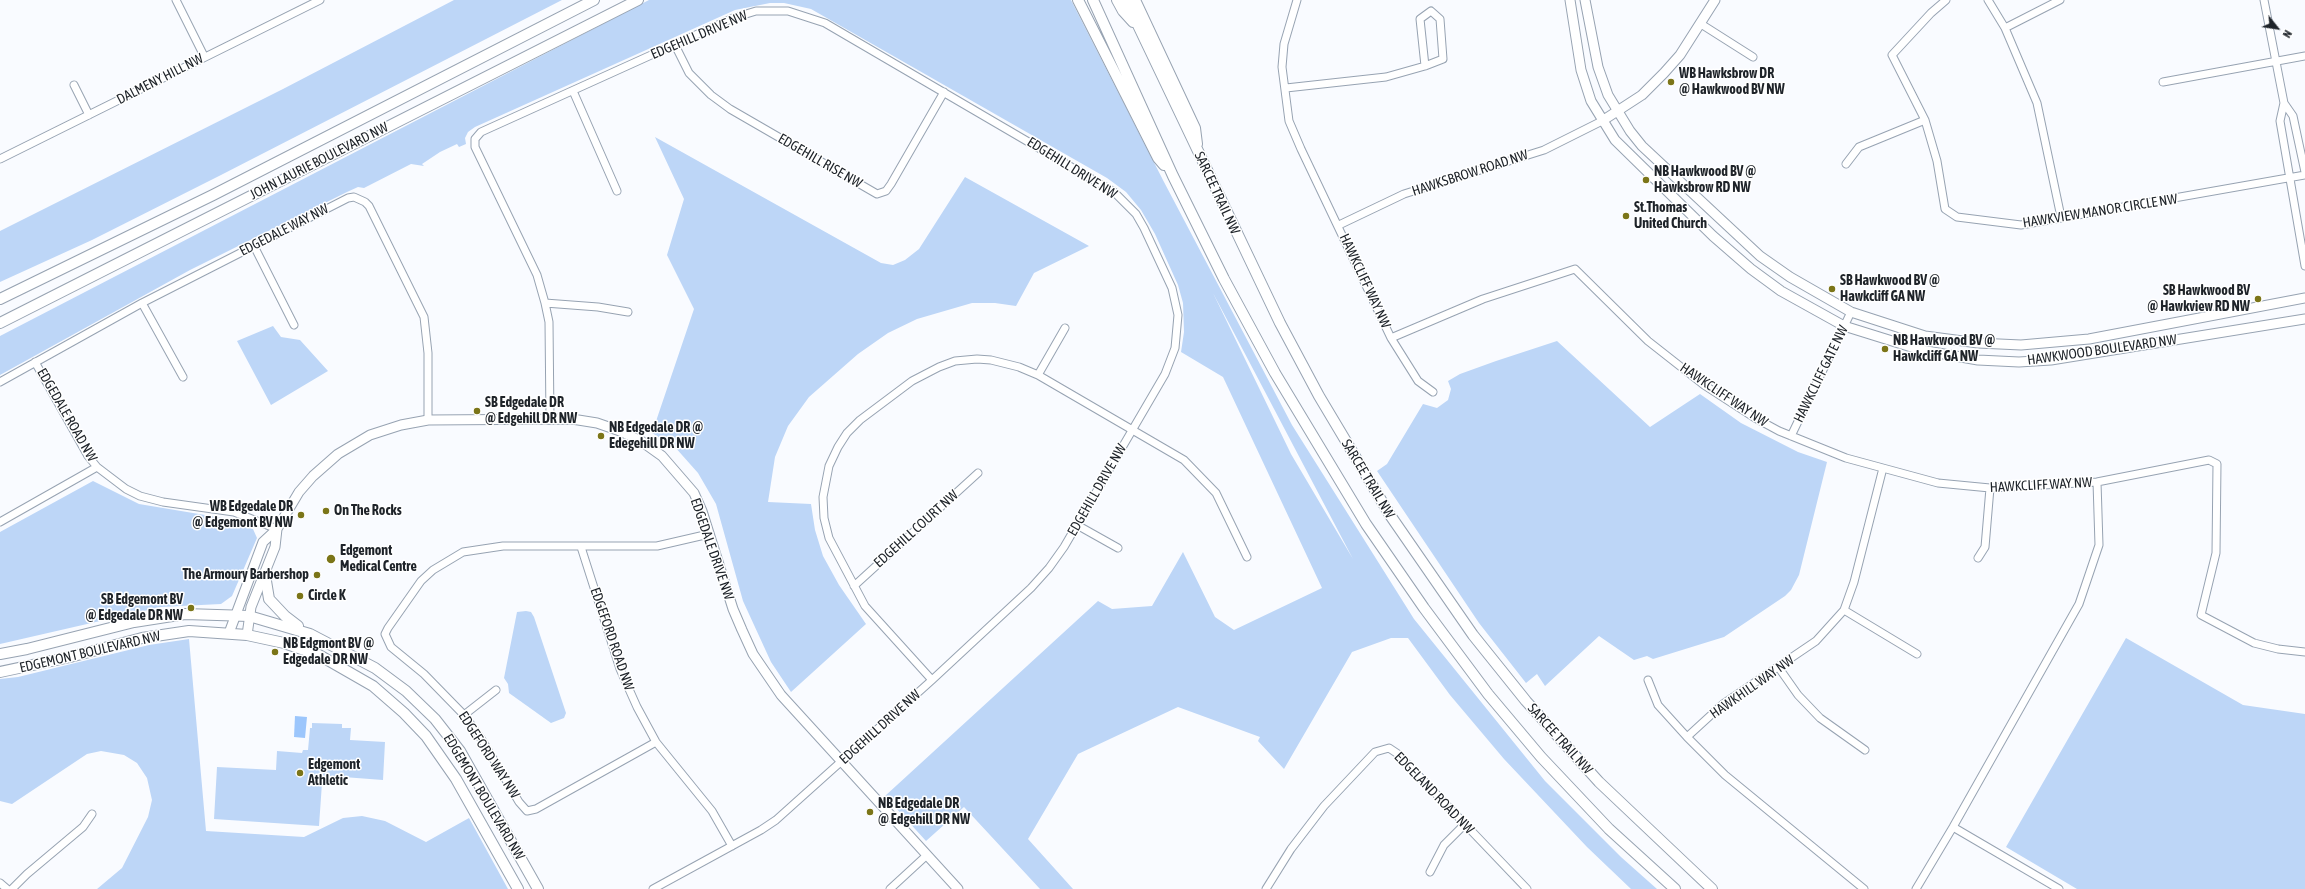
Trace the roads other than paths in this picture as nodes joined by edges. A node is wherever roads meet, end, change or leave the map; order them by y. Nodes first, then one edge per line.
1 (176, 0) edge
2 (320, 0) edge
3 (594, 0) edge
4 (638, 0) edge
5 (1078, 0) edge
6 (1093, 0) edge
7 (1117, 0) edge
8 (1126, 0) edge
9 (1135, 0) edge
10 (1297, 0) edge
11 (1570, 0) edge
12 (1585, 0) edge
13 (1715, 0) edge
14 (1946, 0) edge
15 (1988, 0) edge
16 (2060, 0) edge
17 (2264, 0) edge
18 (1701, 24) junction
19 (2005, 28) junction
20 (1140, 29) junction
21 (675, 45) junction
22 (204, 56) junction
23 (2305, 56) edge
24 (1753, 57) dead end
25 (2276, 61) junction
26 (1426, 66) junction
27 (2163, 82) dead end
28 (74, 85) dead end
29 (1286, 88) junction
30 (573, 91) junction
31 (944, 92) junction
32 (2284, 103) junction
33 (1618, 111) junction
34 (89, 115) junction
35 (1925, 120) junction
36 (1602, 121) junction
37 (1198, 152) junction
38 (0, 159) edge
39 (1846, 164) dead end
40 (2305, 172) edge
41 (2305, 175) edge
42 (1173, 176) junction
43 (2288, 178) junction
44 (617, 191) dead end
45 (2061, 217) junction
46 (1339, 225) junction
47 (254, 246) junction
48 (2305, 266) edge
49 (2305, 298) edge
50 (0, 299) edge
51 (142, 303) junction
52 (545, 303) junction
53 (628, 312) dead end
54 (1851, 312) junction
55 (2305, 319) edge
56 (0, 323) edge
57 (294, 325) dead end
58 (1844, 326) junction
59 (1065, 328) dead end
60 (1391, 338) junction
61 (2089, 339) junction
62 (2091, 353) junction
63 (35, 362) junction
64 (1038, 376) junction
65 (183, 377) dead end
66 (0, 382) edge
67 (1433, 392) dead end
68 (428, 420) junction
69 (550, 420) junction
70 (1131, 430) junction
71 (1791, 436) junction
72 (97, 467) junction
73 (1883, 468) junction
74 (978, 473) dead end
75 (2097, 482) junction
76 (1990, 488) junction
77 (0, 522) edge
78 (1077, 525) junction
79 (277, 529) junction
80 (709, 534) junction
81 (581, 546) junction
82 (1118, 548) dead end
83 (1247, 557) dead end
84 (1978, 558) dead end
85 (265, 575) junction
86 (854, 586) junction
87 (1844, 610) junction
88 (235, 614) junction
89 (249, 616) junction
90 (229, 633) junction
91 (310, 634) junction
92 (247, 635) junction
93 (2305, 652) edge
94 (0, 654) edge
95 (1917, 654) dead end
96 (1779, 668) junction
97 (0, 672) edge
98 (932, 680) junction
99 (1648, 680) dead end
100 (496, 690) dead end
101 (464, 715) junction
102 (1686, 737) junction
103 (656, 742) junction
104 (1865, 750) dead end
105 (841, 761) junction
106 (92, 814) dead end
107 (1465, 824) junction
108 (1954, 827) junction
109 (732, 846) junction
110 (927, 855) junction
111 (1430, 872) dead end
112 (0, 882) edge
113 (7, 889) edge
114 (12, 889) edge
115 (518, 889) edge
116 (538, 889) edge
117 (653, 889) edge
118 (890, 889) edge
119 (958, 889) edge
120 (1266, 889) edge
121 (1527, 889) edge
122 (1675, 889) edge
123 (1712, 889) edge
124 (1864, 889) edge
125 (1916, 889) edge
126 (2057, 889) edge

1 - 22 street
2 - 22 street, DALMENY HILL NW
3 - 50 main road, JOHN LAURIE BOULEVARD NW
4 - 56 main road, JOHN LAURIE BOULEVARD NW
5 - 42 main road
6 - 42 main road, SARCEE TRAIL NW
7 - 20 main road
8 - 20 main road, SARCEE TRAIL NW
9 - 37 main road
10 - 29 street, HAWKCLIFF WAY NW
11 - 36 street, HAWKWOOD BOULEVARD NW
12 - 33 street, HAWKWOOD BOULEVARD NW
13 - 18 street
14 - 35 street, HAWKVIEW MANOR CIRCLE NW
15 - 19 street
16 - 19 street
17 - 25 street
18 - 24 street
18 - 33 street
19 - 45 street
20 - 37 main road, SARCEE TRAIL NW
21 - 30 street, EDGEHILL DRIVE NW
21 - 31 street, EDGEHILL DRIVE NW
21 - 31 street, EDGEHILL RISE NW
22 - 34 street, DALMENY HILL NW
23 - 25 street
25 - 27 street
25 - 32 street
26 - 26 street
26 - 29 street
28 - 34 street
29 - 46 street, HAWKCLIFF WAY NW
30 - 44 street
30 - 52 street, EDGEHILL DRIVE NW
31 - 70 street, EDGEHILL DRIVE NW
32 - 40 street
32 - 43 street
33 - 36 street
33 - 54 street, HAWKWOOD BOULEVARD NW
34 - 38 street, DALMENY HILL NW
35 - 39 street
35 - 45 street, HAWKVIEW MANOR CIRCLE NW
36 - 46 street, HAWKSBROW ROAD NW
36 - 58 street, HAWKWOOD BOULEVARD NW
37 - 123 main road, SARCEE TRAIL NW
41 - 43 street, HAWKVIEW MANOR CIRCLE NW
42 - 122 main road, SARCEE TRAIL NW
43 - 45 street, HAWKVIEW MANOR CIRCLE NW
43 - 48 street
46 - 60 street, HAWKCLIFF WAY NW
47 - 51 street, EDGEDALE WAY NW
47 - 57 street
47 - 68 street, EDGEDALE WAY NW
49 - 61 street, HAWKWOOD BOULEVARD NW
51 - 63 street, EDGEDALE WAY NW
51 - 65 street
52 - 53 street
52 - 69 street, EDGEHILL DRIVE NW
54 - 58 street, HAWKCLIFF GATE NW
54 - 61 street, HAWKWOOD BOULEVARD NW
55 - 62 street, HAWKWOOD BOULEVARD NW
58 - 62 street, HAWKWOOD BOULEVARD NW
58 - 71 street, HAWKCLIFF GATE NW
59 - 64 street
60 - 67 street
60 - 71 street, HAWKCLIFF WAY NW
61 - 62 street
63 - 66 street, EDGEDALE WAY NW
63 - 72 street, EDGEDALE ROAD NW
64 - 70 street
64 - 86 street
68 - 69 street, EDGEDALE DRIVE NW
68 - 79 street, EDGEDALE DRIVE NW
69 - 80 street, EDGEDALE DRIVE NW
70 - 78 street, EDGEHILL DRIVE NW
70 - 83 street
71 - 73 street, HAWKCLIFF WAY NW
72 - 77 street
72 - 79 street, EDGEDALE ROAD NW
73 - 76 street, HAWKCLIFF WAY NW
73 - 87 street, HAWKHILL WAY NW
74 - 86 street, EDGEHILL COURT NW
75 - 76 street, HAWKCLIFF WAY NW
75 - 93 street, HAWKCLIFF WAY NW
75 - 108 street
76 - 84 street
78 - 82 street
78 - 98 street, EDGEHILL DRIVE NW
79 - 85 street, EDGEDALE DRIVE NW
79 - 88 street, EDGEDALE DRIVE NW
80 - 81 street, EDGEFORD WAY NW
80 - 105 street, EDGEDALE DRIVE NW
81 - 101 street, EDGEFORD WAY NW
81 - 103 street, EDGEFORD ROAD NW
85 - 89 street, EDGEDALE DRIVE NW
85 - 91 main road
86 - 98 street
87 - 95 street
87 - 96 street, HAWKHILL WAY NW
88 - 89 main road, EDGEMONT BOULEVARD NW
88 - 90 street, EDGEDALE DRIVE NW
88 - 94 main road, EDGEMONT BOULEVARD NW
89 - 91 main road, EDGEMONT BOULEVARD NW
89 - 92 street, EDGEDALE DRIVE NW
90 - 92 main road, EDGEMONT BOULEVARD NW
90 - 97 main road, EDGEMONT BOULEVARD NW
91 - 116 main road, EDGEMONT BOULEVARD NW
92 - 115 main road, EDGEMONT BOULEVARD NW
96 - 102 street, HAWKHILL WAY NW
96 - 104 street
98 - 105 street, EDGEHILL DRIVE NW
99 - 102 street
100 - 101 street
101 - 103 street, EDGEFORD WAY NW
102 - 124 street
103 - 109 street, EDGEFORD ROAD NW
105 - 109 street, EDGEHILL DRIVE NW
105 - 110 street, EDGEDALE DRIVE NW
106 - 114 street
107 - 111 street
107 - 120 street, EDGELAND ROAD NW
107 - 121 street, EDGELAND ROAD NW
108 - 125 street
108 - 126 street
109 - 117 street, EDGEHILL DRIVE NW
110 - 118 street
110 - 119 street, EDGEDALE DRIVE NW
112 - 113 street

